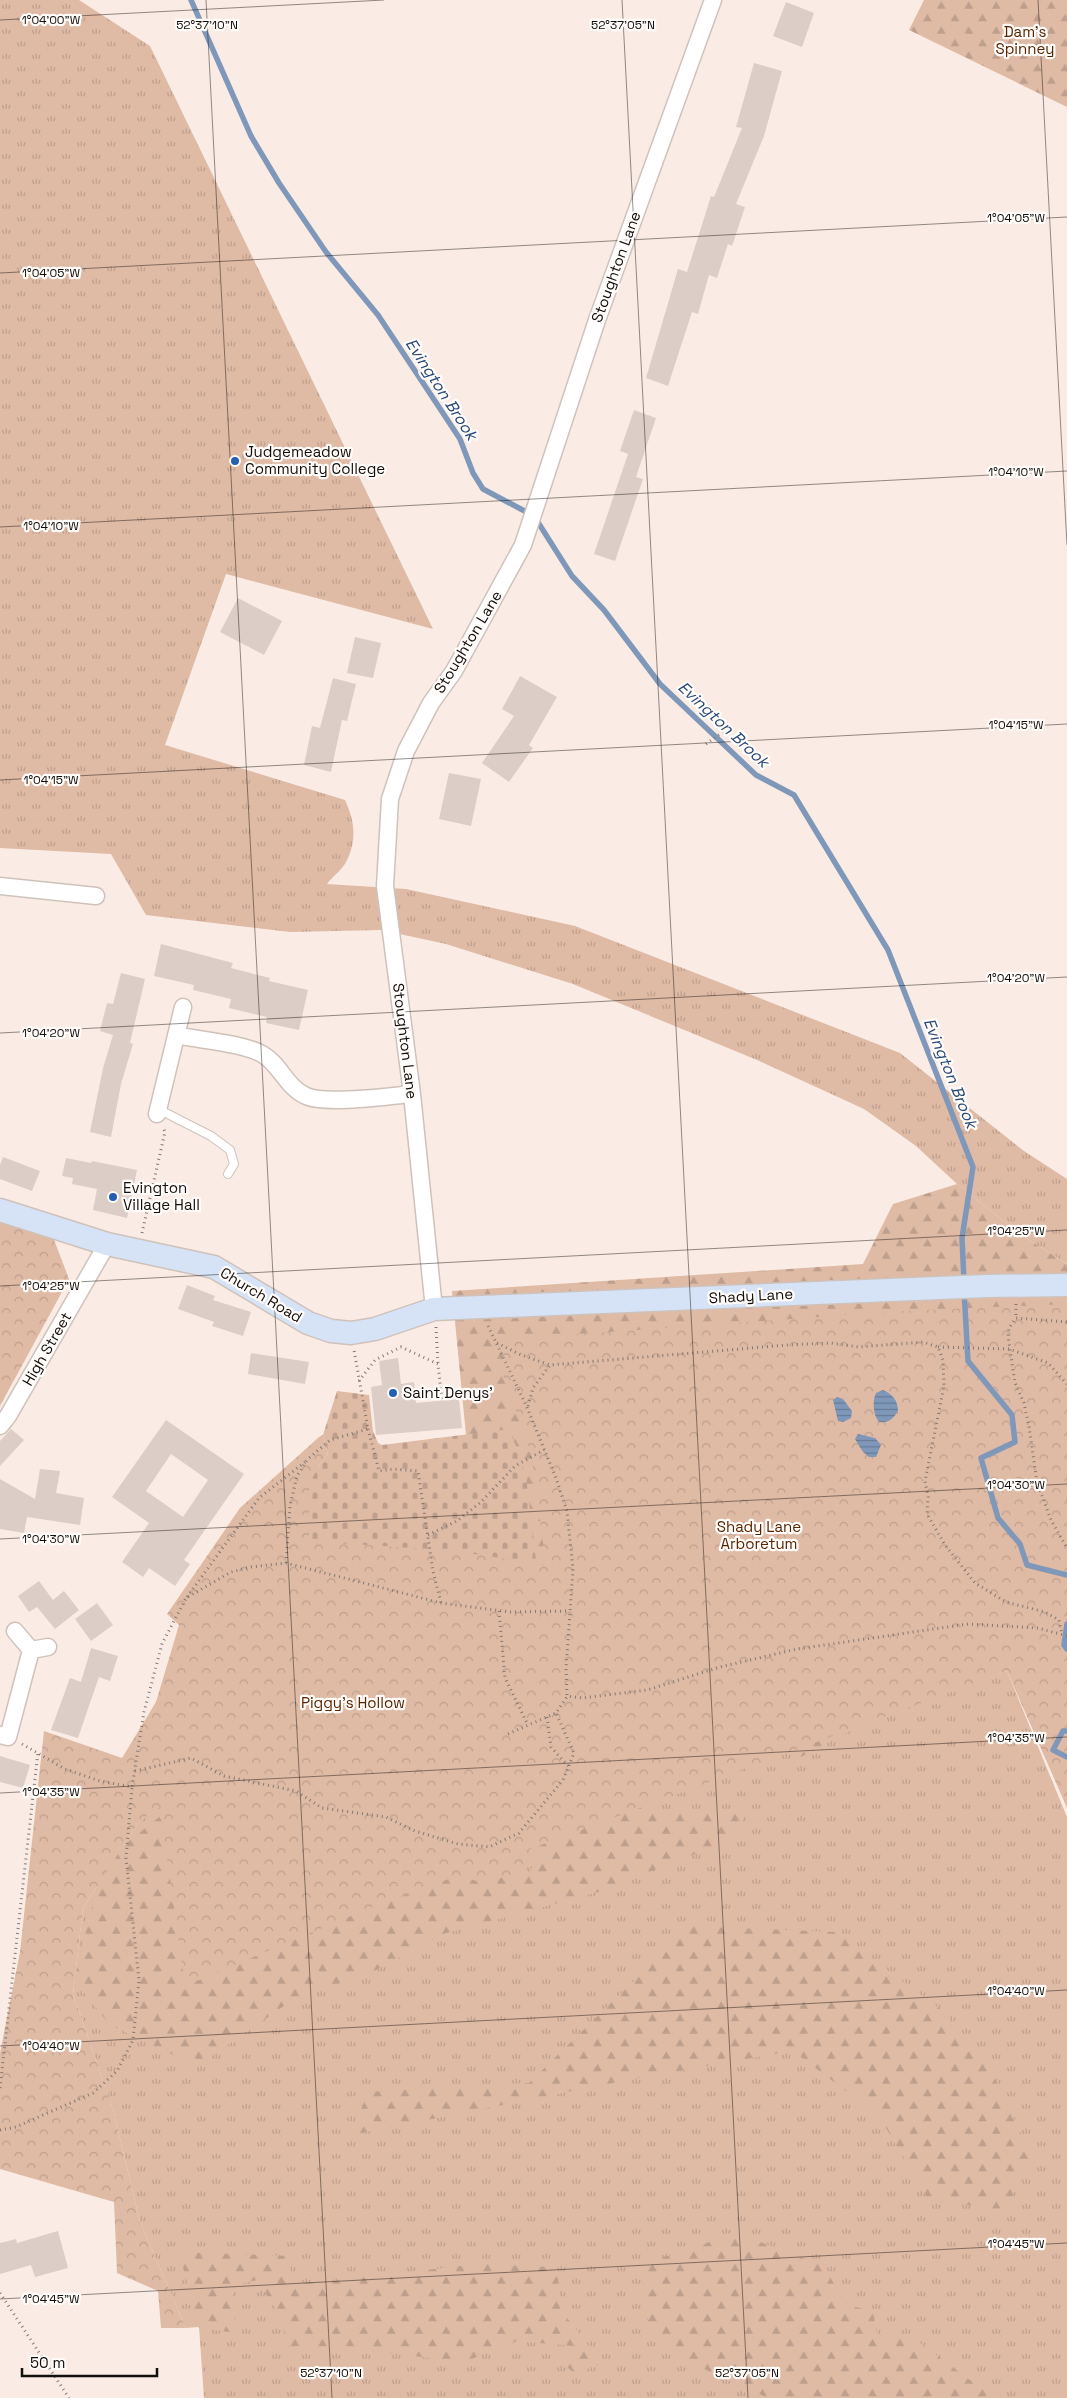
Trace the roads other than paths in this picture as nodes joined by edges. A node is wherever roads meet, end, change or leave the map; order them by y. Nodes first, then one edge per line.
1 (713, 0) edge
2 (0, 886) edge
3 (96, 896) dead end
4 (183, 1007) dead end
5 (176, 1035) junction
6 (412, 1094) junction
7 (157, 1111) joint
8 (228, 1174) dead end
9 (0, 1210) edge
10 (107, 1244) junction
11 (1067, 1285) edge
12 (434, 1309) junction
13 (0, 1426) edge
14 (14, 1631) dead end
15 (48, 1646) dead end
16 (31, 1650) junction
17 (4, 1736) edge

1 - 6 street, Stoughton Lane
2 - 3 street
4 - 5 street
5 - 6 street
5 - 7 street
6 - 12 street, Stoughton Lane
7 - 8 lane
9 - 10 street, Church Road
10 - 12 street, Church Road
10 - 13 street, High Street
11 - 12 street, Shady Lane
14 - 16 street
15 - 16 street
16 - 17 street

